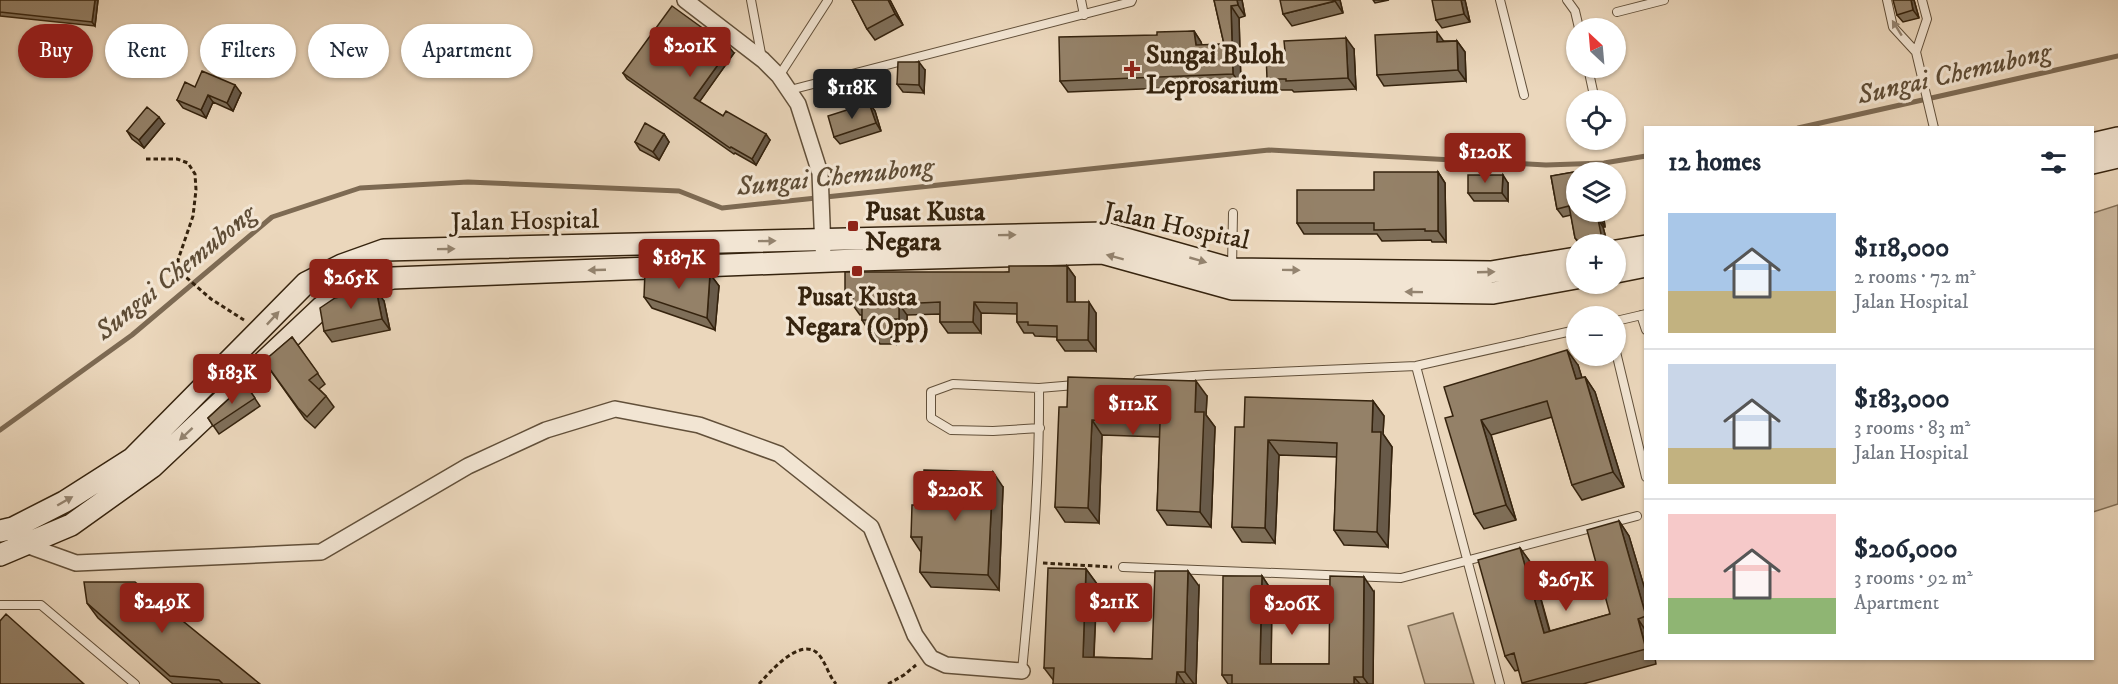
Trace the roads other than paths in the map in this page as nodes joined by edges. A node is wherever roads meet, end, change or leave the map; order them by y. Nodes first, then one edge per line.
1 (685, 0) edge
2 (751, 0) edge
3 (828, 0) edge
4 (1081, 0) edge
5 (1132, 0) edge
6 (1500, 0) edge
7 (1505, 0) edge
8 (1567, 0) edge
9 (1661, 0) edge
10 (1887, 0) edge
11 (1922, 0) edge
12 (1617, 12) dead end
13 (1084, 15) junction
14 (1577, 18) edge
15 (1916, 52) junction
16 (763, 60) junction
17 (779, 76) junction
18 (790, 90) junction
19 (1524, 95) dead end
20 (1934, 126) edge
21 (2118, 138) edge
22 (2094, 144) edge
23 (2118, 157) edge
24 (2094, 163) edge
25 (1233, 213) dead end
26 (822, 231) junction
27 (1644, 246) edge
28 (1626, 249) edge
29 (1566, 260) edge
30 (823, 261) junction
31 (1644, 266) edge
32 (1626, 270) edge
33 (1232, 279) junction
34 (1566, 280) edge
35 (1643, 314) edge
36 (1626, 318) edge
37 (1566, 332) edge
38 (1416, 366) junction
39 (1619, 366) edge
40 (1129, 381) edge
41 (1084, 384) edge
42 (1039, 388) junction
43 (1040, 428) junction
44 (1644, 469) edge
45 (1637, 516) dead end
46 (6, 529) edge
47 (26, 545) junction
48 (0, 555) edge
49 (1467, 561) junction
50 (1123, 567) road end
51 (0, 605) edge
52 (1022, 671) joint
53 (135, 684) edge
54 (1500, 684) edge

1 - 16 street
2 - 16 lane
3 - 17 lane
4 - 13 lane
5 - 13 lane
6 - 7 lane
6 - 19 lane
8 - 14 lane
9 - 12 lane
15 -> 10 lane
11 - 15 lane
13 - 18 lane
15 - 20 lane
16 - 17 street
17 - 18 street
18 - 26 street
21 - 22 main road
23 - 24 main road
25 - 33 lane
26 - 30 street
26 -> 33 main road, Jalan Hospital
46 -> 26 main road, Jalan Hospital
27 - 28 main road
33 -> 29 main road, Jalan Hospital
33 -> 30 main road, Jalan Hospital
30 -> 47 main road, Jalan Hospital
31 - 32 main road
34 -> 33 main road, Jalan Hospital
35 - 36 lane
37 - 38 lane
38 - 40 lane
38 - 49 lane
39 - 44 lane
41 - 42 lane
42 - 43 lane
42 - 43 lane
43 - 52 lane
45 - 49 lane
46 - 47 street
47 - 48 main road, Jalan Hospital
47 - 52 street
49 - 50 lane
49 - 54 lane
51 - 53 lane

